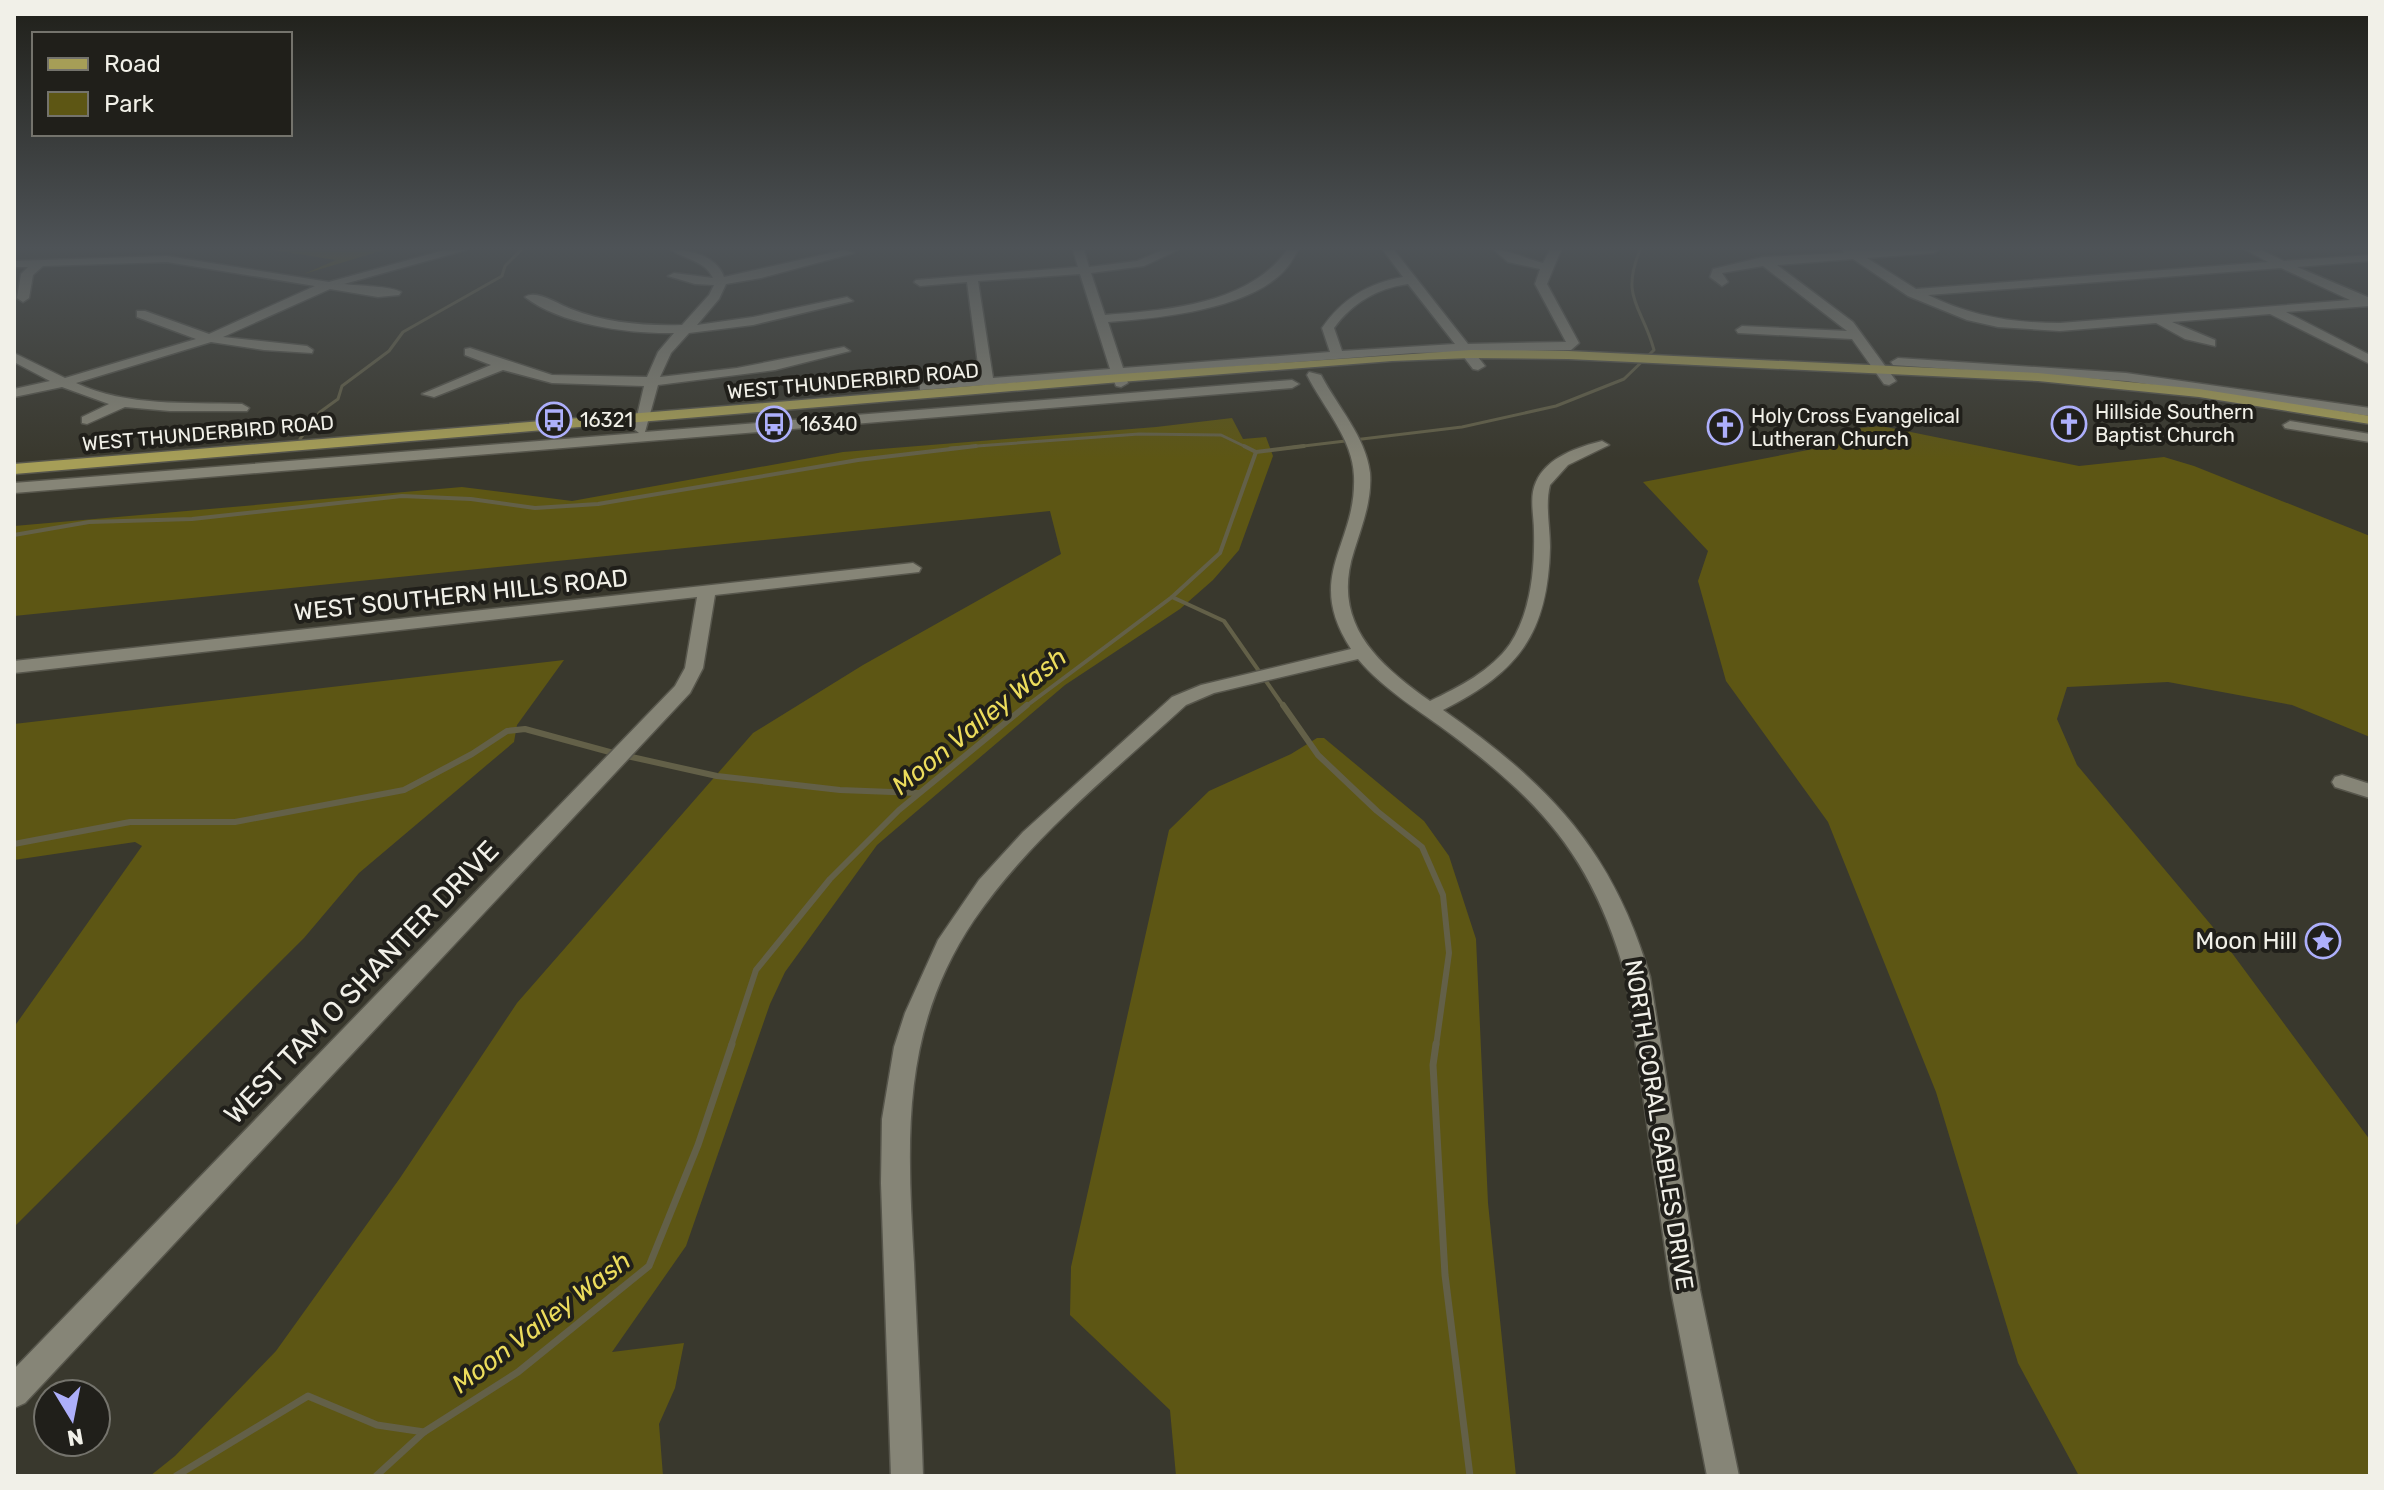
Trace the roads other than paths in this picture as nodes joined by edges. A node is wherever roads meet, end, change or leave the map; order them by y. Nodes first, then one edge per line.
1 (1100, 319) edge
2 (157, 320) edge
3 (251, 320) edge
4 (591, 320) edge
5 (696, 320) edge
6 (768, 320) edge
7 (978, 320) edge
8 (1333, 320) edge
9 (1443, 320) edge
10 (1560, 320) edge
11 (1843, 320) edge
12 (1981, 320) edge
13 (2152, 320) edge
14 (2160, 320) edge
15 (2291, 320) edge
16 (688, 328) junction
17 (1742, 330) dead end
18 (1858, 335) junction
19 (209, 338) junction
20 (2210, 343) dead end
21 (307, 350) dead end
22 (844, 351) dead end
23 (470, 352) dead end
24 (1337, 354) junction
25 (1426, 356) junction
26 (1471, 356) junction
27 (14, 357) edge
28 (2370, 360) edge
29 (1898, 362) dead end
30 (503, 365) junction
31 (1702, 367) junction
32 (1934, 368) junction
33 (1314, 375) junction
34 (1885, 375) junction
35 (654, 379) junction
36 (1120, 380) junction
37 (64, 383) junction
38 (987, 383) junction
39 (1292, 384) dead end
40 (1235, 385) junction
41 (925, 387) dead end
42 (14, 393) edge
43 (429, 394) dead end
44 (123, 402) junction
45 (2260, 403) junction
46 (242, 408) dead end
47 (87, 420) dead end
48 (642, 424) junction
49 (701, 424) junction
50 (2290, 425) dead end
51 (2369, 427) edge
52 (1602, 445) dead end
53 (313, 451) junction
54 (14, 469) edge
55 (14, 481) edge
56 (14, 488) edge
57 (913, 568) dead end
58 (707, 592) junction
59 (1362, 652) junction
60 (14, 667) edge
61 (1429, 709) junction
62 (2342, 782) dead end
63 (2370, 791) edge
64 (14, 1392) edge
65 (907, 1476) edge
66 (1723, 1476) edge

1 - 36 street
2 - 19 street
3 - 19 street
4 - 16 street
5 - 16 street
6 - 16 street
7 - 38 street
8 - 24 street
9 - 26 street
10 - 26 street, WEST THUNDERBIRD ROAD
11 - 18 street
12 - 13 street
14 - 20 street
15 - 28 street
16 - 35 street
17 - 18 street
18 - 34 street
19 - 21 street
19 - 37 street
22 - 35 street
23 - 30 street
24 - 26 street, WEST THUNDERBIRD ROAD
24 - 36 street, WEST THUNDERBIRD ROAD
25 - 26 main road, WEST THUNDERBIRD ROAD
25 - 33 main road
25 - 36 main road, WEST THUNDERBIRD ROAD
26 - 31 main road, WEST THUNDERBIRD ROAD
26 - 31 main road, WEST THUNDERBIRD ROAD
26 - 33 main road, WEST THUNDERBIRD ROAD
27 - 37 street
29 - 32 street, WEST THUNDERBIRD ROAD
30 - 35 street
30 - 43 street
31 - 34 main road, WEST THUNDERBIRD ROAD
32 - 34 main road, WEST THUNDERBIRD ROAD
32 - 45 main road, WEST THUNDERBIRD ROAD
33 - 36 main road
33 - 40 main road, WEST THUNDERBIRD ROAD
33 - 59 street, NORTH CORAL GABLES DRIVE
34 - 45 main road, WEST THUNDERBIRD ROAD
35 - 48 street
36 - 38 street, WEST THUNDERBIRD ROAD
36 - 40 main road, WEST THUNDERBIRD ROAD
36 - 49 main road, WEST THUNDERBIRD ROAD
37 - 42 street
37 - 44 street
38 - 41 street, WEST THUNDERBIRD ROAD
39 - 40 street, WEST THUNDERBIRD ROAD
40 - 49 street, WEST THUNDERBIRD ROAD
44 - 46 street
44 - 47 street
45 - 51 main road, WEST THUNDERBIRD ROAD
45 - 51 street, WEST THUNDERBIRD ROAD
48 - 49 main road, WEST THUNDERBIRD ROAD
48 - 53 main road, WEST THUNDERBIRD ROAD
49 - 56 street, WEST THUNDERBIRD ROAD
50 - 51 street
52 - 61 street
53 - 54 main road, WEST THUNDERBIRD ROAD
53 - 55 main road, WEST THUNDERBIRD ROAD
57 - 58 street, WEST SOUTHERN HILLS ROAD
58 - 60 street, WEST SOUTHERN HILLS ROAD
58 - 64 street, WEST TAM O SHANTER DRIVE
59 - 61 street, NORTH CORAL GABLES DRIVE
59 - 65 street
61 - 66 street, NORTH CORAL GABLES DRIVE
62 - 63 street

